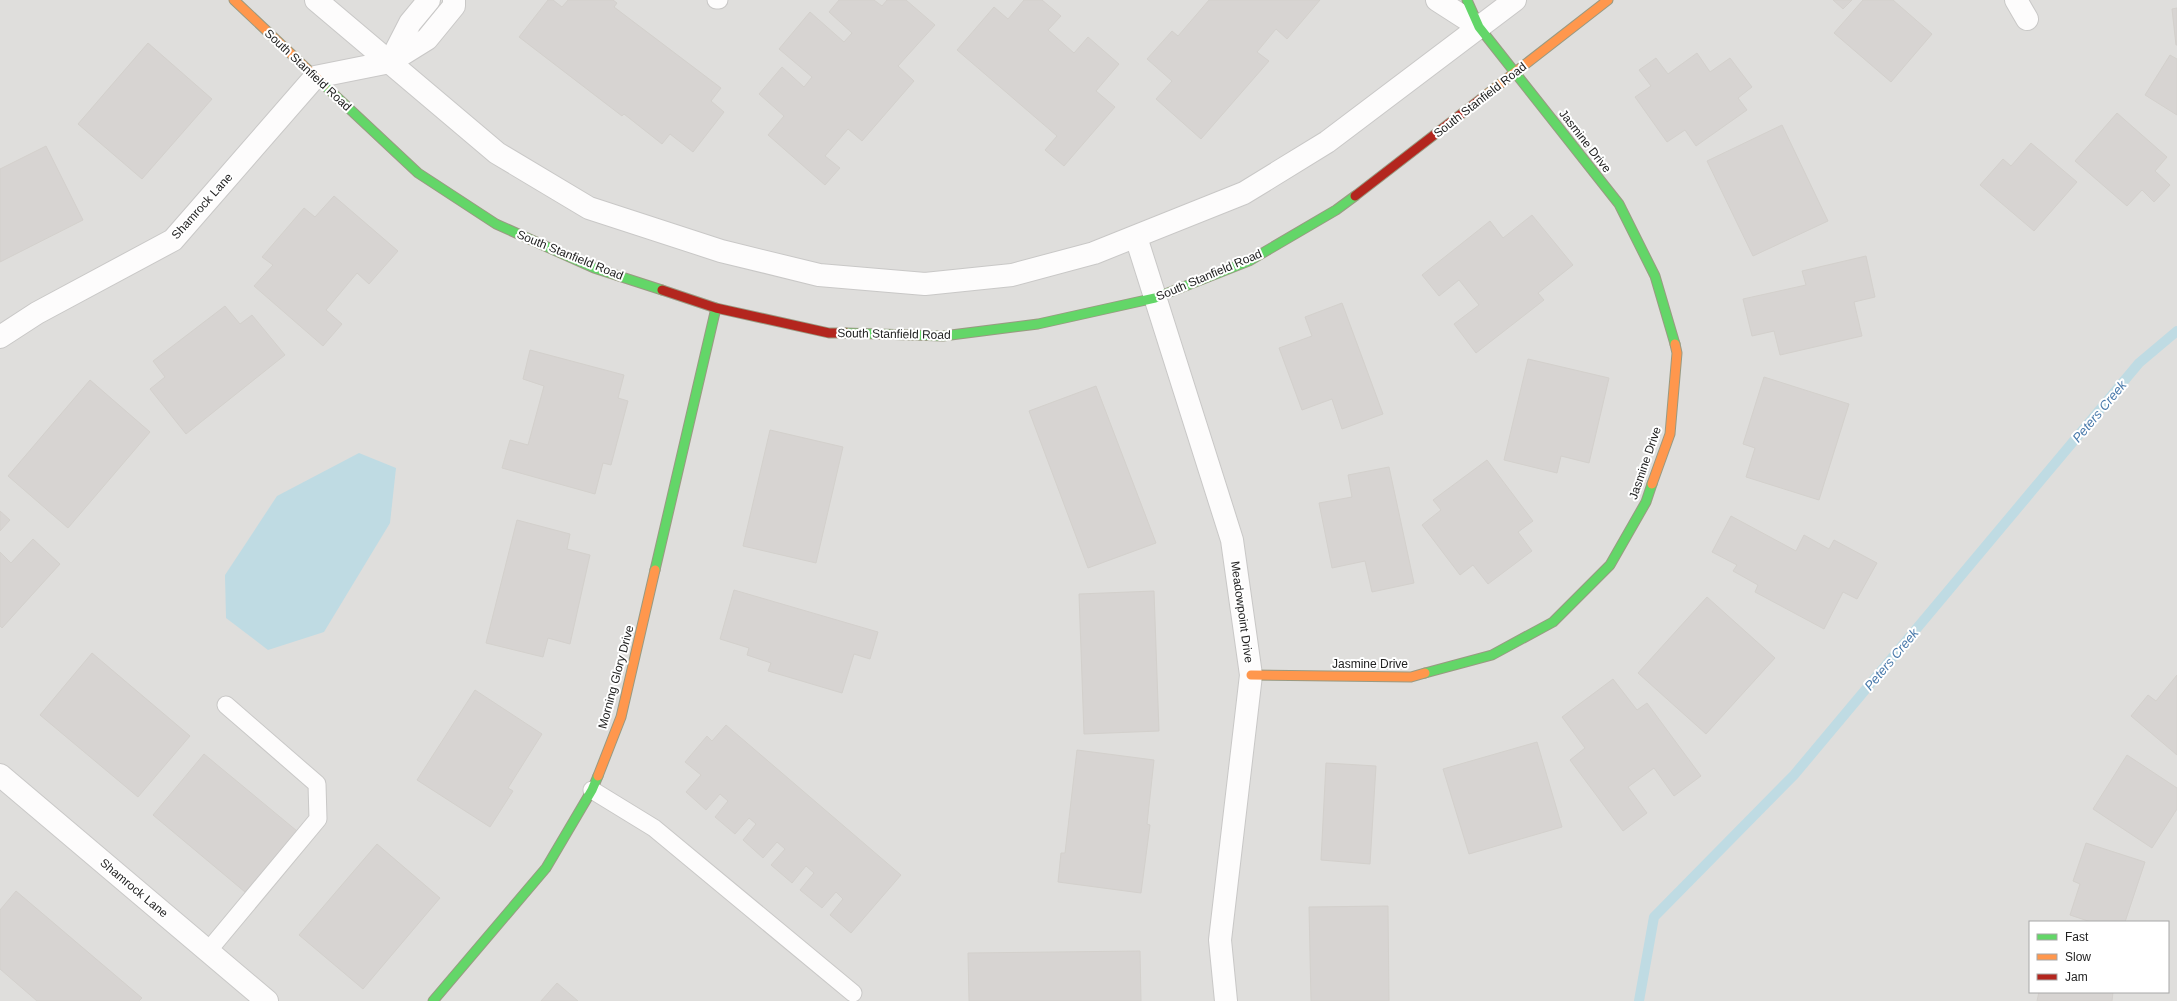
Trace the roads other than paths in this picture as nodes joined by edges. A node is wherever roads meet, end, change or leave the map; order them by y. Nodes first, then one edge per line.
1 (234, 0) edge
2 (316, 0) edge
3 (429, 0) edge
4 (454, 0) edge
5 (1437, 0) edge
6 (1467, 0) edge
7 (1515, 0) edge
8 (1608, 0) edge
9 (2016, 0) edge
10 (2027, 19) dead end
11 (1479, 27) junction
12 (390, 62) junction
13 (1515, 73) junction
14 (315, 77) junction
15 (1136, 237) junction
16 (1156, 298) junction
17 (716, 308) junction
18 (0, 337) edge
19 (1251, 675) junction
20 (226, 705) dead end
21 (0, 775) edge
22 (592, 790) junction
23 (208, 951) junction
24 (853, 993) dead end
25 (267, 1001) edge
26 (433, 1001) edge
27 (1226, 1001) edge

1 - 14 street, South Stanfield Road
2 - 12 street
3 - 12 street
4 - 12 street
5 - 11 street
6 - 11 street, Jasmine Drive
7 - 11 street
8 - 13 street, South Stanfield Road
9 - 10 street
11 - 13 street, Jasmine Drive
11 - 15 street
12 - 14 street
12 - 15 street
13 - 16 street, South Stanfield Road
13 - 19 street, Jasmine Drive
14 - 17 street, South Stanfield Road
14 - 18 street, Shamrock Lane
15 - 16 street, Meadowpoint Drive
16 - 17 street, South Stanfield Road
16 - 19 street, Meadowpoint Drive
17 - 22 street, Morning Glory Drive
19 - 27 street, Meadowpoint Drive
20 - 23 lane
21 - 23 street, Shamrock Lane
22 - 24 lane
22 - 26 street, Morning Glory Drive
23 - 25 street, Shamrock Lane

